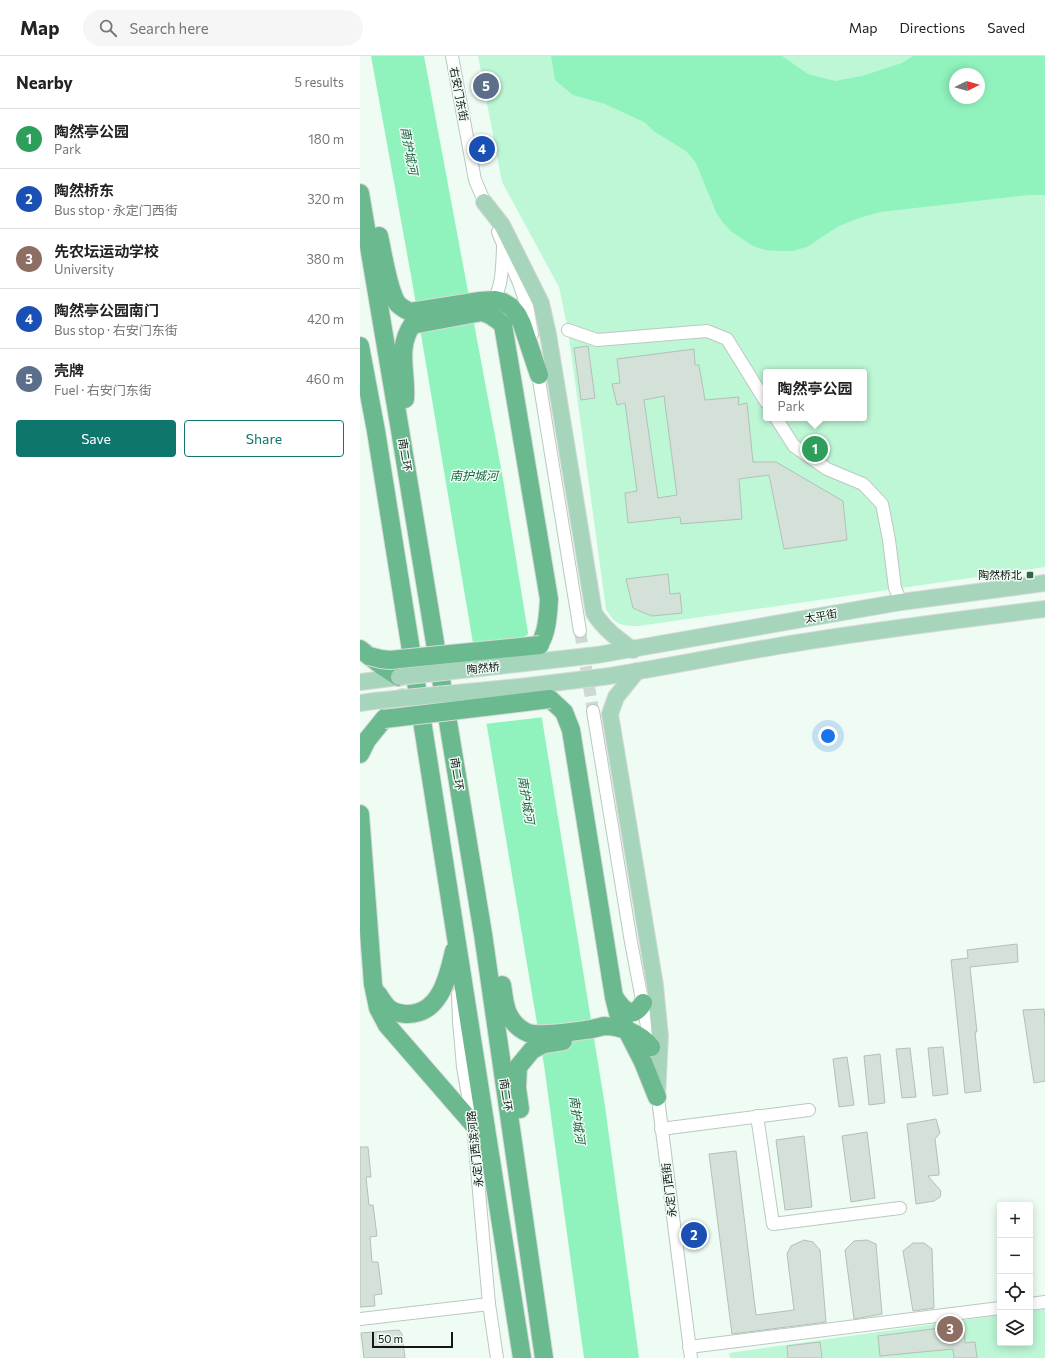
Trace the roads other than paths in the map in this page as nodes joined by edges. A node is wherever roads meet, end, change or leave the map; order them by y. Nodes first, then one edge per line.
1 (452, 56) edge
2 (361, 199) edge
3 (484, 202) junction
4 (503, 245) junction
5 (485, 304) junction
6 (411, 318) junction
7 (568, 330) dead end
8 (360, 346) edge
9 (538, 376) junction
10 (763, 397) edge
11 (360, 405) edge
12 (778, 421) edge
13 (399, 424) junction
14 (376, 431) junction
15 (1045, 583) edge
16 (901, 602) junction
17 (1045, 609) edge
18 (580, 631) tunnel mouth
19 (540, 645) junction
20 (633, 650) junction
21 (364, 652) edge
22 (597, 656) joint
23 (510, 665) junction
24 (637, 672) junction
25 (400, 677) junction
26 (602, 677) joint
27 (364, 681) edge
28 (528, 686) junction
29 (403, 698) junction
30 (550, 699) junction
31 (367, 702) edge
32 (593, 711) tunnel mouth
33 (384, 719) junction
34 (360, 754) edge
35 (360, 814) edge
36 (483, 934) junction
37 (456, 940) junction
38 (373, 984) junction
39 (614, 997) junction
40 (643, 1003) junction
41 (603, 1030) junction
42 (628, 1031) junction
43 (644, 1049) junction
44 (657, 1097) junction
45 (809, 1110) dead end
46 (757, 1116) junction
47 (473, 1124) junction
48 (661, 1129) junction
49 (517, 1172) junction
50 (900, 1208) dead end
51 (1045, 1302) edge
52 (489, 1304) junction
53 (1033, 1304) edge
54 (997, 1308) edge
55 (360, 1319) edge
56 (690, 1352) edge
57 (497, 1358) edge
58 (522, 1358) edge
59 (544, 1358) edge

1 - 3 street, 右安门东街
2 - 6 highway
2 - 13 highway, 南二环
3 - 4 street, 右安门东街
3 - 20 main road
4 - 5 street
4 - 9 street, 右安门东街
5 - 6 highway
5 - 9 highway
5 - 19 highway
6 - 13 highway
7 - 10 street
8 - 14 highway
9 - 18 street, 右安门东街
11 - 14 highway
12 - 16 street
13 - 36 highway, 南二环
14 - 37 highway
15 - 16 main road, 太平街
16 - 20 main road, 太平街
17 - 24 main road, 太平街
19 - 21 highway, bridge
19 - 23 highway, bridge
20 - 22 main road, 太平街
21 - 25 highway, bridge
22 - 23 main road, 陶然桥, bridge
23 - 25 main road, 陶然桥, bridge
24 - 26 main road, 太平街
24 - 44 main road
25 - 27 main road, 陶然桥
26 - 28 main road, 陶然桥, bridge
28 - 29 main road, 陶然桥, bridge
28 - 30 highway
29 - 31 main road, 陶然桥, bridge
29 - 33 highway
30 - 33 highway, bridge
30 - 39 highway
32 - 40 street
33 - 34 highway
35 - 38 highway
36 - 41 highway
36 - 49 highway, 南二环
37 - 38 highway
37 - 47 street, 永定门西滨河路
37 - 58 highway
38 - 47 highway
39 - 40 highway
39 - 41 highway
39 - 42 highway
40 - 43 street
41 - 42 highway
41 - 43 highway
41 - 49 highway
42 - 43 highway
43 - 44 highway
44 - 48 street, 永定门西街
45 - 46 street
46 - 48 street
46 - 50 street
47 - 52 street, 永定门西滨河路
48 - 56 street, 永定门西街
49 - 59 highway, 南二环
51 - 53 street
52 - 55 street
52 - 57 street, 永定门西滨河路
54 - 56 street

